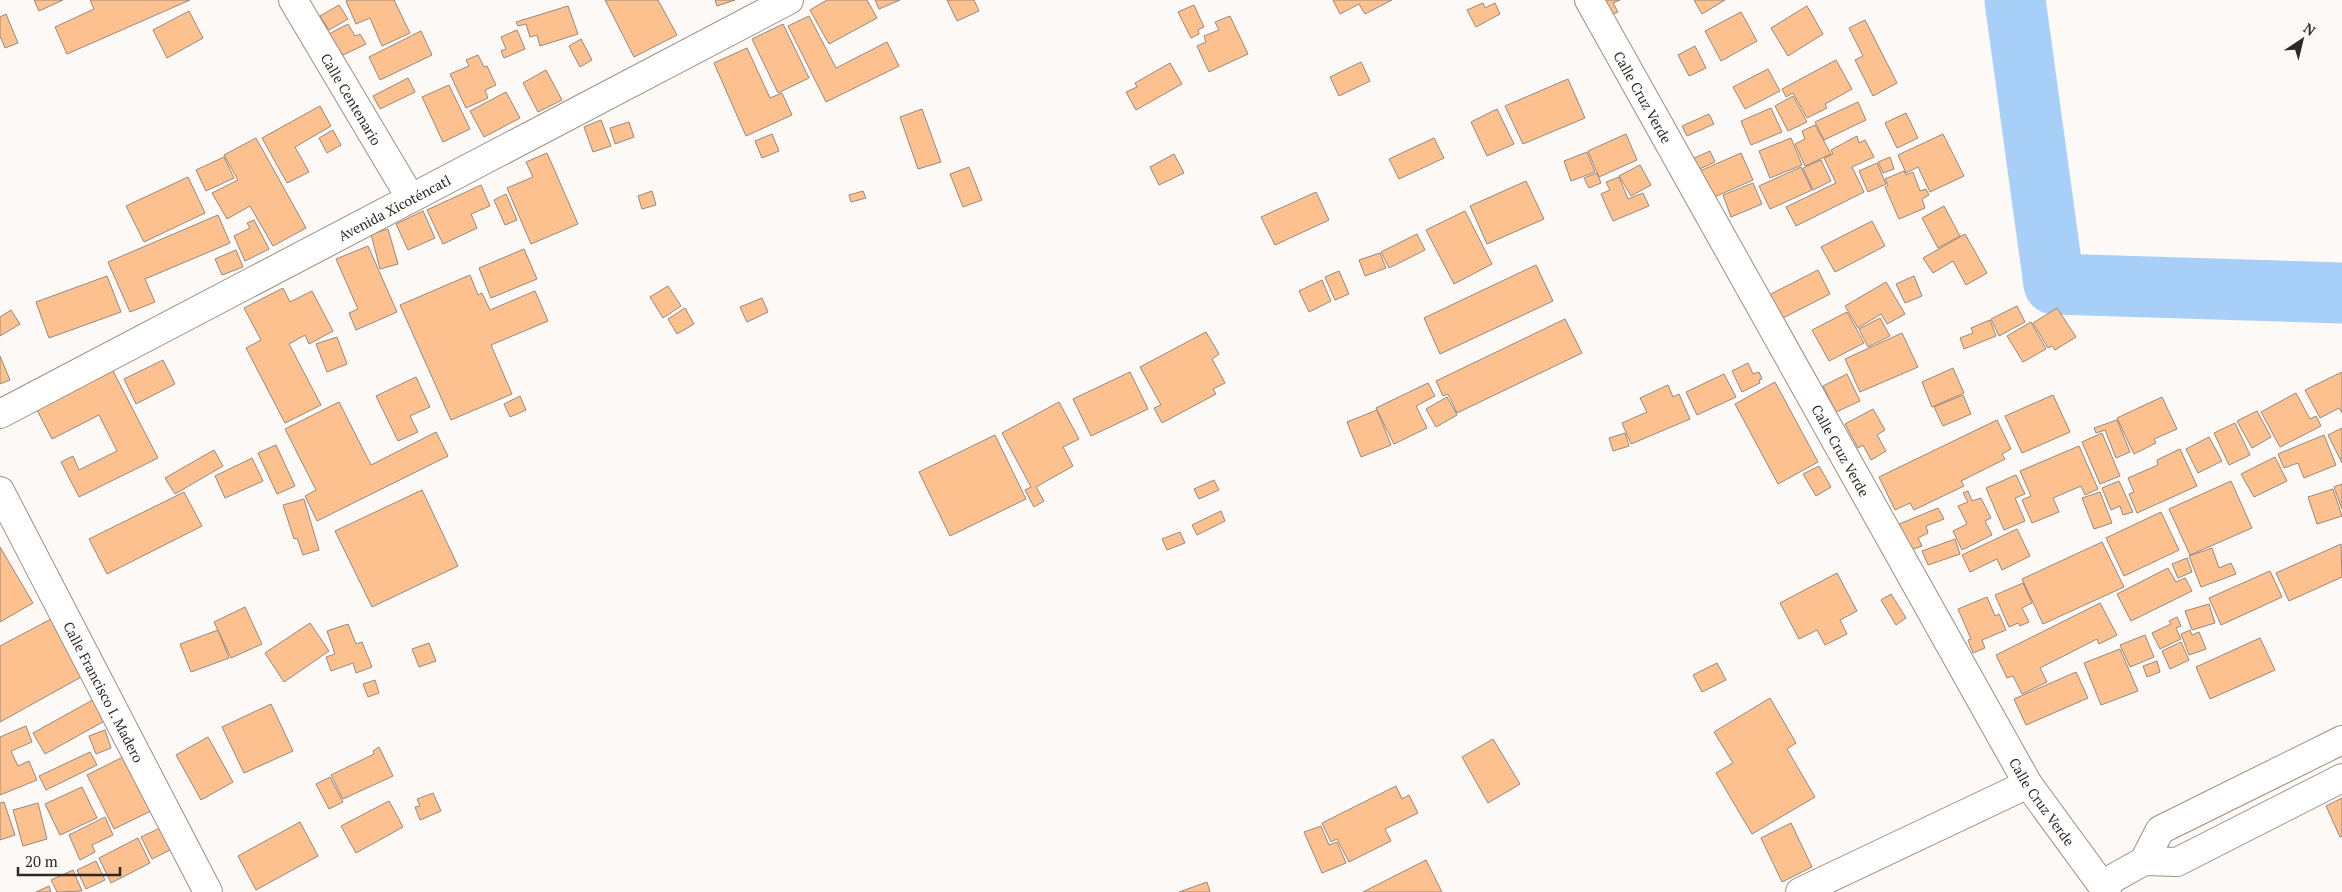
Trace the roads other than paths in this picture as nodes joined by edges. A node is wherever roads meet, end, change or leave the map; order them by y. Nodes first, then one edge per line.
1 (294, 0) edge
2 (789, 0) edge
3 (1589, 0) edge
4 (410, 197) junction
5 (0, 414) edge
6 (0, 491) edge
7 (2342, 740) edge
8 (2342, 778) edge
9 (2028, 784) junction
10 (2144, 861) junction
11 (2105, 888) edge
12 (208, 892) edge
13 (1800, 892) edge

1 - 4 street, Calle Centenario
2 - 4 street, Avenida Xicoténcatl
3 - 9 street, Calle Cruz Verde
4 - 5 street, Avenida Xicoténcatl
6 - 12 street, Calle Francisco I. Madero
7 - 10 street
8 - 10 street
9 - 11 street, Calle Cruz Verde
9 - 13 street
10 - 11 street

